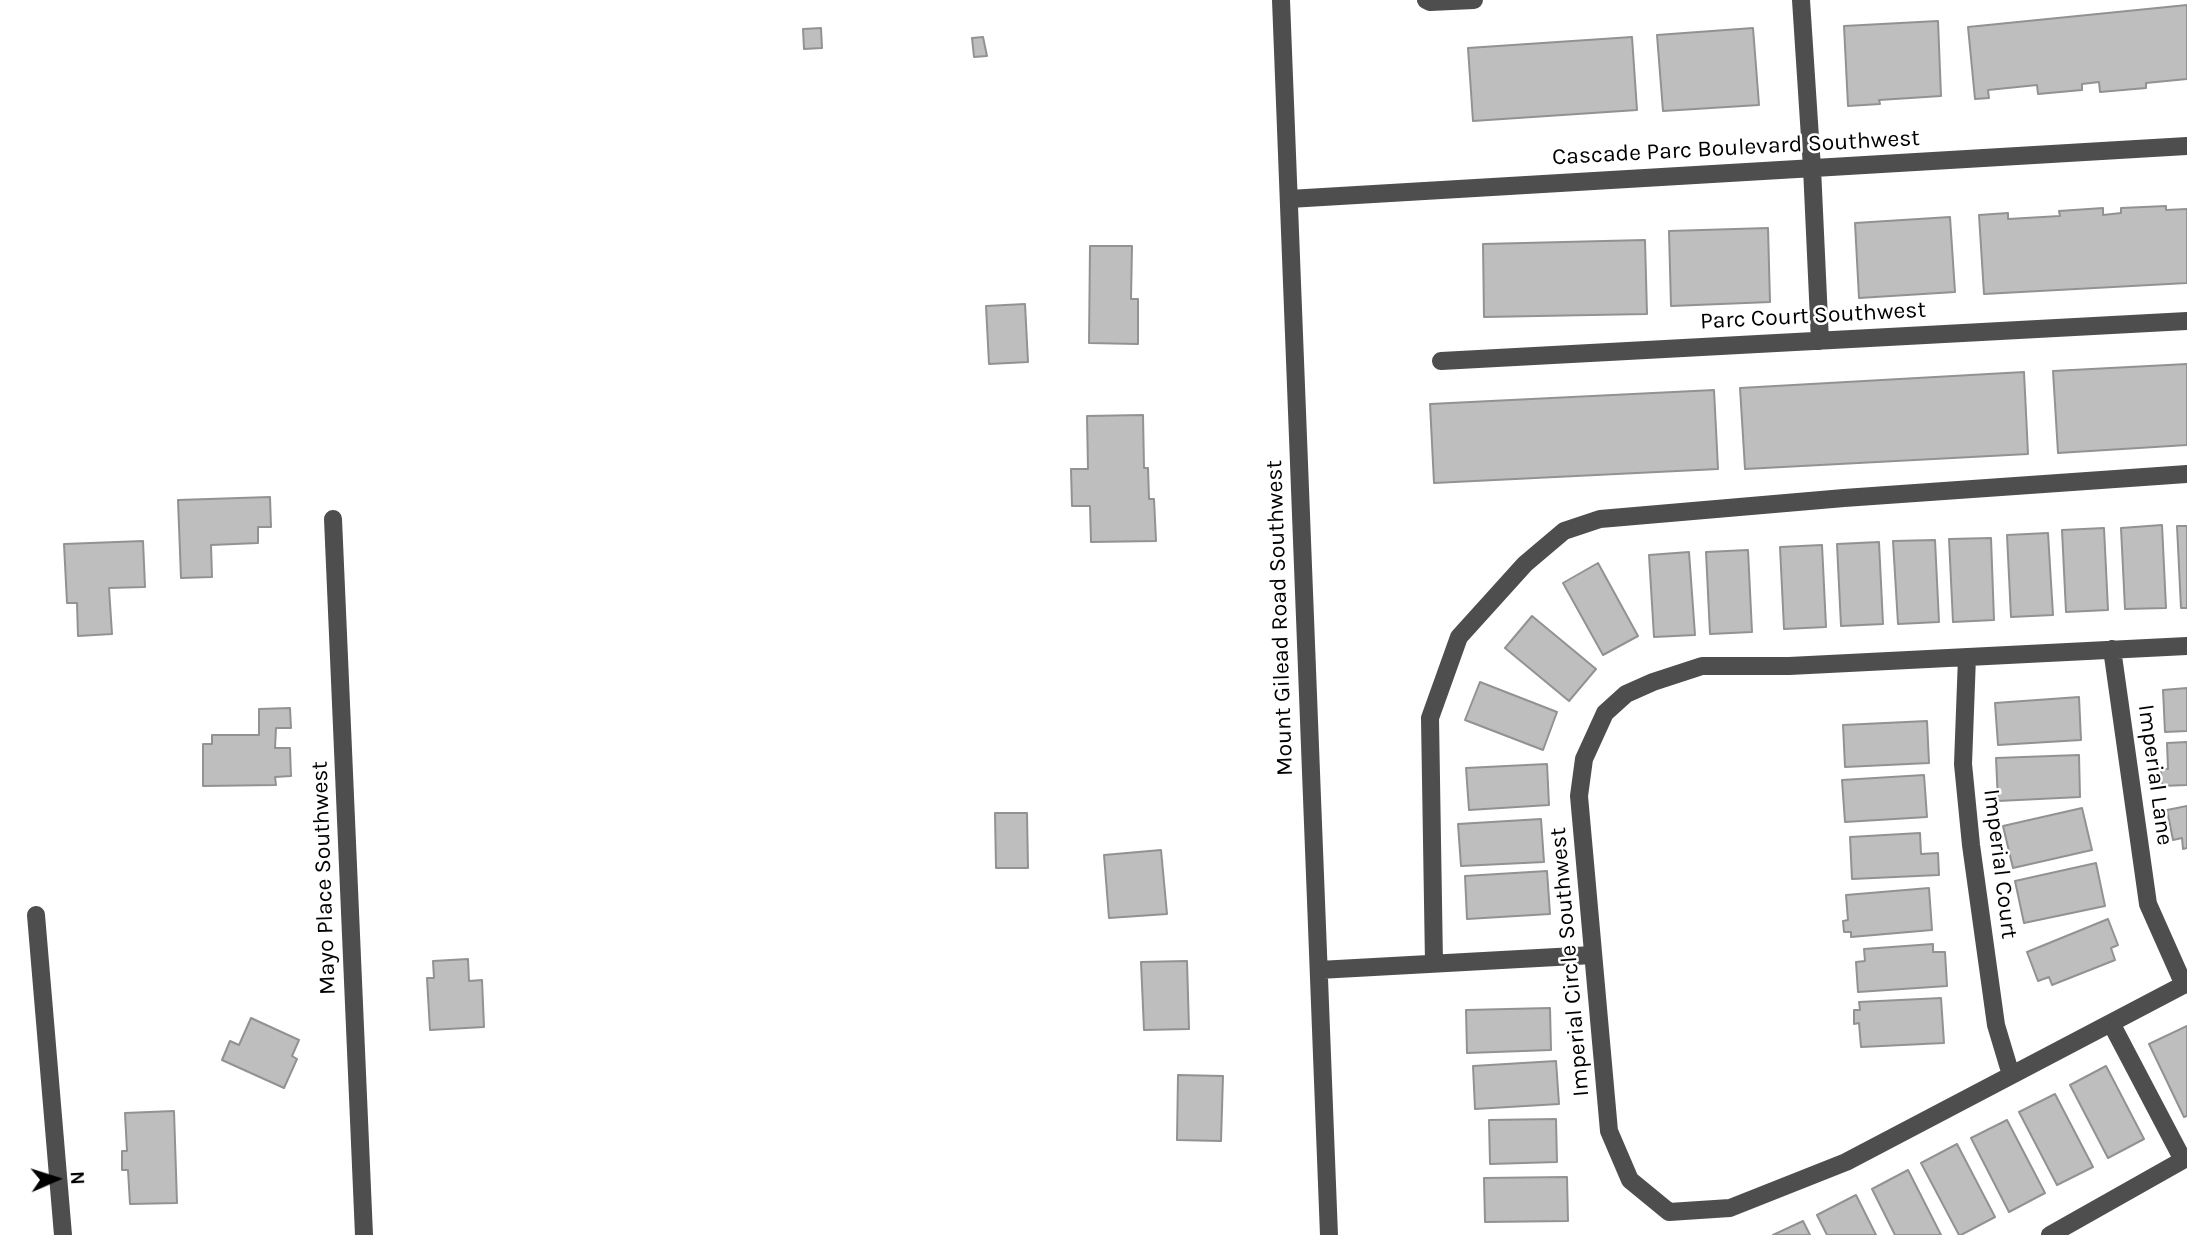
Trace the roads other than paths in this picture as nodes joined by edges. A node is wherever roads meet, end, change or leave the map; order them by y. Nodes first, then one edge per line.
1 (1281, 0) edge
2 (1426, 0) edge
3 (1474, 0) edge
4 (1801, 0) edge
5 (2187, 146) edge
6 (1812, 168) junction
7 (1289, 199) junction
8 (2187, 320) edge
9 (1820, 341) junction
10 (1441, 361) dead end
11 (2187, 474) edge
12 (334, 519) dead end
13 (2187, 646) edge
14 (2112, 649) junction
15 (1967, 657) junction
16 (36, 915) dead end
17 (1593, 954) junction
18 (1434, 963) junction
19 (1319, 970) junction
20 (2185, 984) edge
21 (2110, 1023) junction
22 (2011, 1075) junction
23 (2185, 1159) edge
24 (63, 1235) edge
25 (364, 1235) edge
26 (1329, 1235) edge
27 (2050, 1235) edge

1 - 7 street, Mount Gilead Road Southwest
2 - 3 street
4 - 6 street
5 - 6 street, Cascade Parc Boulevard Southwest
6 - 7 street, Cascade Parc Boulevard Southwest
6 - 9 street
7 - 19 street, Mount Gilead Road Southwest
8 - 9 street, Parc Court Southwest
9 - 10 street, Parc Court Southwest
11 - 18 street
12 - 25 street, Mayo Place Southwest
13 - 14 street, Imperial Circle Southwest
14 - 15 street, Imperial Circle Southwest
14 - 20 street, Imperial Lane
15 - 17 street, Imperial Circle Southwest
15 - 22 street, Imperial Court
16 - 24 street
17 - 18 street
17 - 22 street, Imperial Circle Southwest
18 - 19 street
19 - 26 street, Mount Gilead Road Southwest
20 - 21 street, Imperial Circle Southwest
21 - 22 street, Imperial Circle Southwest
21 - 23 street
23 - 27 street

